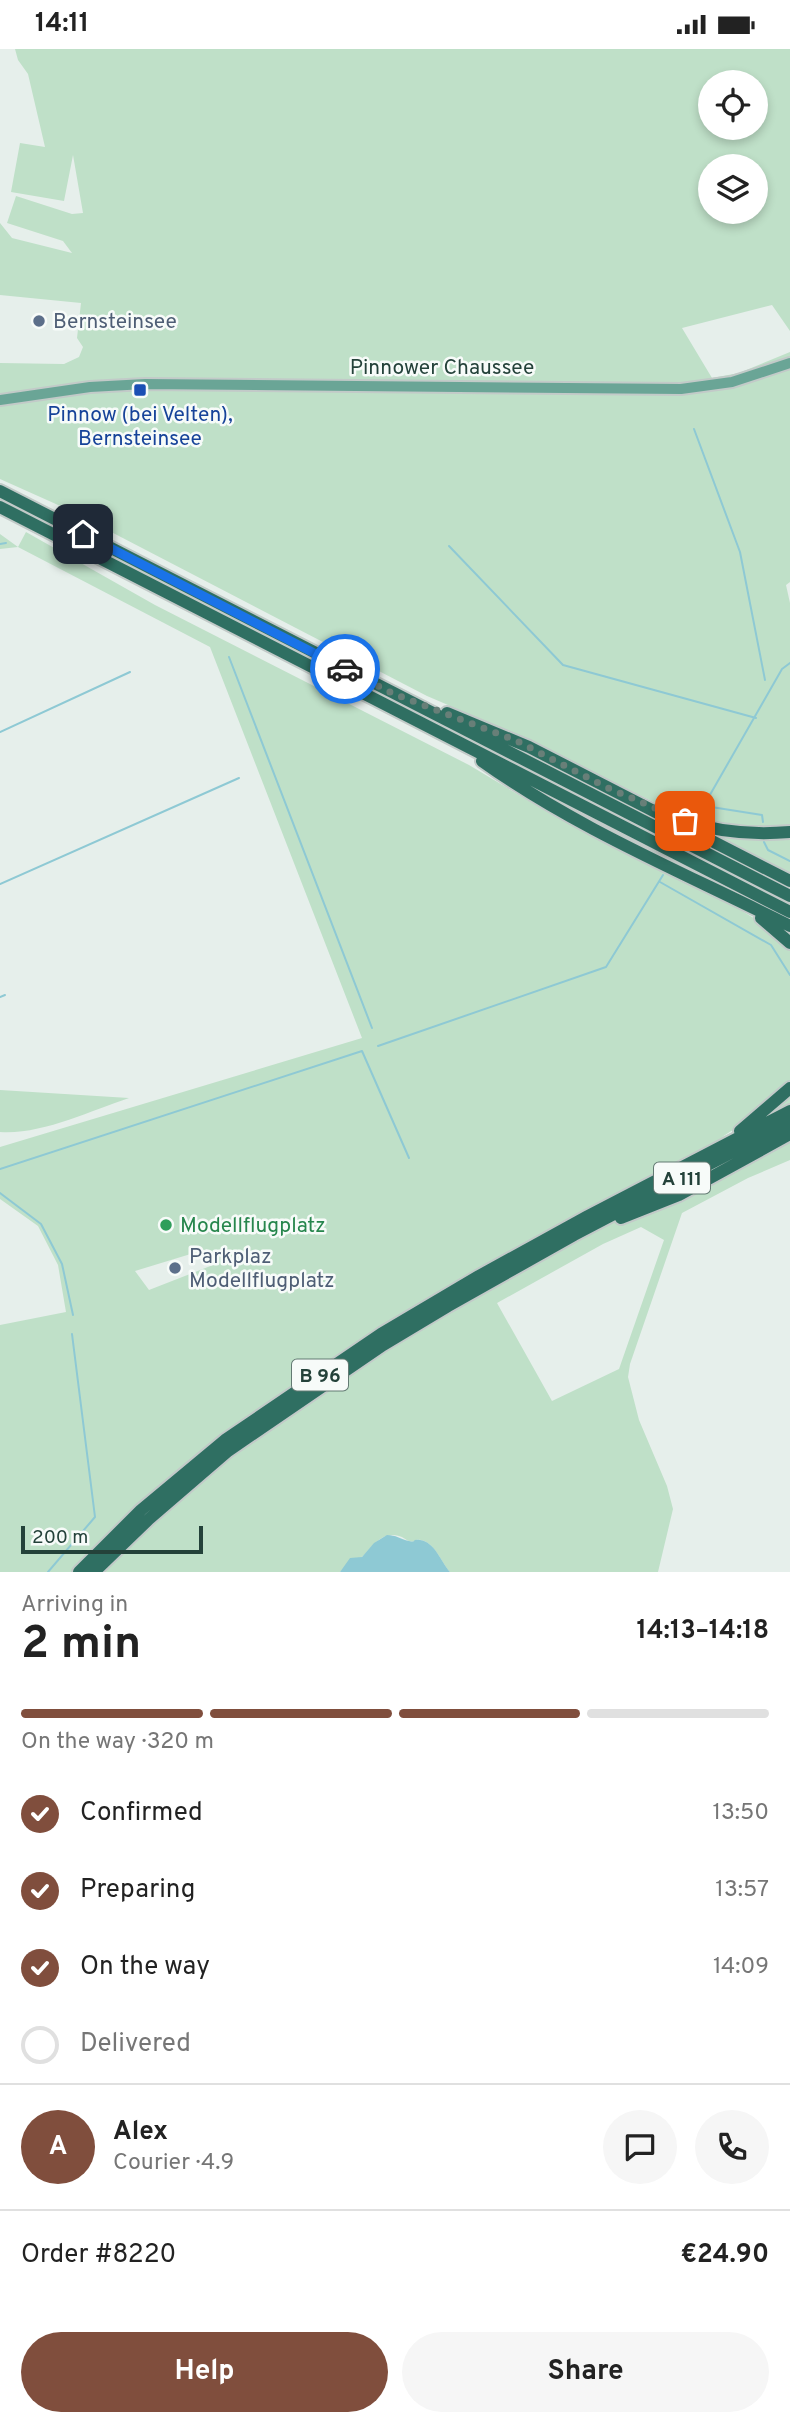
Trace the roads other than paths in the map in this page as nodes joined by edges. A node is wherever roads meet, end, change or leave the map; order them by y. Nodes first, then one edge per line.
1 (790, 363) edge
2 (0, 400) edge
3 (0, 491) edge
4 (0, 507) edge
5 (394, 694) junction
6 (445, 735) junction
7 (606, 787) junction
8 (790, 832) edge
9 (691, 877) junction
10 (790, 881) edge
11 (790, 896) edge
12 (790, 912) edge
13 (790, 926) edge
14 (790, 943) edge
15 (790, 1088) edge
16 (790, 1111) edge
17 (790, 1122) edge
18 (790, 1134) edge
19 (790, 1142) edge
20 (713, 1150) junction
21 (744, 1159) junction
22 (574, 1235) junction
23 (79, 1572) edge
24 (94, 1572) edge

1 - 2 main road, Pinnower Chaussee
3 - 5 highway
4 - 6 highway
5 - 7 highway
5 - 11 highway
6 - 9 highway
6 - 12 highway
7 - 8 highway
7 - 10 highway
9 - 13 highway
9 - 14 highway
15 - 20 highway
16 - 20 highway, A 111
17 - 22 highway, A 111
18 - 21 highway
19 - 21 highway
20 - 23 highway, B 96
21 - 22 highway
22 - 24 highway, B 96

